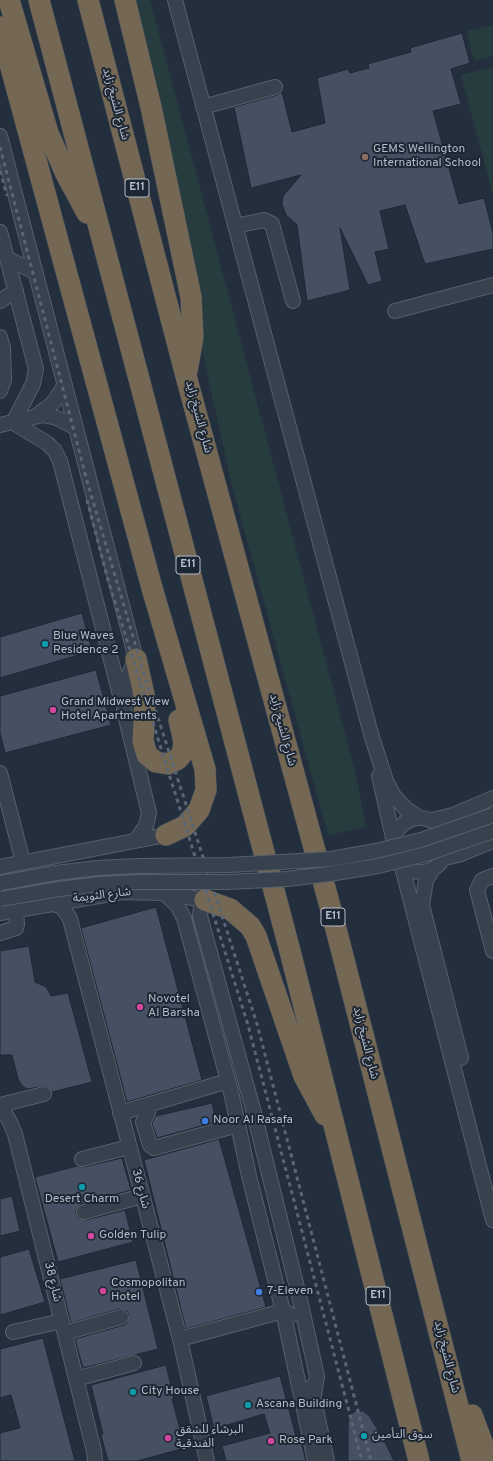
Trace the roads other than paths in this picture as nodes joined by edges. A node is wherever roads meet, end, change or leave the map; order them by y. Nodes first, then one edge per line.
1 (9, 0) edge
2 (39, 0) edge
3 (88, 0) edge
4 (125, 0) edge
5 (175, 0) edge
6 (0, 27) edge
7 (274, 85) dead end
8 (202, 104) junction
9 (0, 136) edge
10 (235, 226) junction
11 (0, 232) edge
12 (100, 233) junction
13 (7, 258) junction
14 (36, 273) junction
15 (493, 285) edge
16 (17, 295) junction
17 (1, 301) edge
18 (293, 301) dead end
19 (395, 311) dead end
20 (0, 337) edge
21 (2, 357) edge
22 (186, 376) junction
23 (65, 385) junction
24 (0, 391) edge
25 (36, 416) junction
26 (7, 423) edge
27 (76, 428) junction
28 (90, 483) junction
29 (73, 508) junction
30 (152, 588) junction
31 (136, 660) junction
32 (124, 710) junction
33 (371, 734) junction
34 (0, 773) edge
35 (493, 798) edge
36 (493, 814) edge
37 (426, 819) junction
38 (493, 831) edge
39 (166, 835) joint
40 (136, 840) junction
41 (493, 841) edge
42 (394, 842) junction
43 (444, 858) junction
44 (24, 862) junction
45 (401, 863) junction
46 (0, 868) edge
47 (433, 869) junction
48 (493, 876) edge
49 (0, 883) edge
50 (163, 893) junction
51 (0, 899) edge
52 (80, 899) junction
53 (205, 900) junction
54 (52, 903) junction
55 (16, 910) junction
56 (0, 913) edge
57 (70, 919) junction
58 (0, 933) edge
59 (493, 951) edge
60 (228, 1081) junction
61 (44, 1094) dead end
62 (0, 1105) edge
63 (120, 1112) junction
64 (148, 1112) dead end
65 (238, 1125) junction
66 (336, 1131) junction
67 (129, 1147) junction
68 (82, 1159) dead end
69 (493, 1182) edge
70 (142, 1196) junction
71 (84, 1212) dead end
72 (493, 1220) edge
73 (283, 1311) junction
74 (106, 1314) dead end
75 (121, 1317) dead end
76 (63, 1327) junction
77 (13, 1332) dead end
78 (180, 1339) junction
79 (443, 1343) junction
80 (134, 1363) dead end
81 (76, 1379) junction
82 (314, 1395) junction
83 (95, 1461) edge
84 (207, 1461) edge
85 (315, 1461) edge
86 (327, 1461) edge
87 (420, 1461) edge
88 (472, 1461) edge
89 (489, 1461) edge

1 - 12 highway
2 - 12 highway, E11
3 - 22 highway, شارع الشيخ زايد / E11
4 - 22 highway
5 - 8 street
6 - 30 highway
7 - 8 street
8 - 10 street
9 - 14 street
10 - 18 street
10 - 33 street
11 - 13 street
12 - 66 highway, E11
13 - 14 street
13 - 16 street
14 - 23 street
15 - 19 street
16 - 17 street
16 - 26 street
20 - 21 street
21 - 24 street
22 - 79 highway, شارع الشيخ زايد / E11
23 - 25 street
23 - 27 street
25 - 26 street
25 - 27 street
26 - 29 street
27 - 28 street
28 - 29 street
28 - 31 street
29 - 32 street
30 - 31 highway
30 - 39 highway
31 - 32 street
32 - 40 street
33 - 37 street
33 - 42 street
34 - 44 street
35 - 37 street
36 - 49 street, bridge
37 - 42 street
37 - 43 street
38 - 51 street, bridge
39 - 40 street
40 - 44 street
41 - 43 street
42 - 45 street
43 - 47 street
44 - 46 street
45 - 47 street
45 - 72 street
47 - 69 street
48 - 59 street
50 - 52 street, شارع الثويمة
50 - 53 street, شارع الثويمة
50 - 60 street
52 - 54 street, شارع الثويمة
52 - 57 street
53 - 66 highway
53 - 82 street
54 - 55 street, شارع الثويمة
54 - 57 street, شارع 36
55 - 56 street, شارع الثويمة
55 - 58 street
57 - 63 street, شارع 36
60 - 63 street
60 - 65 street
61 - 62 street
62 - 76 street, شارع 38
63 - 67 street, شارع 36
64 - 65 street
65 - 73 street
66 - 87 highway, E11
67 - 68 street
67 - 70 street, شارع 36
70 - 71 street
70 - 78 street, شارع 36
73 - 78 street
73 - 82 street
73 - 85 street
74 - 76 street
75 - 76 street
76 - 77 street
76 - 81 street, شارع 38
78 - 84 street, شارع 36
79 - 88 highway, شارع الشيخ زايد / E11
79 - 89 highway
80 - 81 street
81 - 83 street, شارع 38
82 - 86 street

